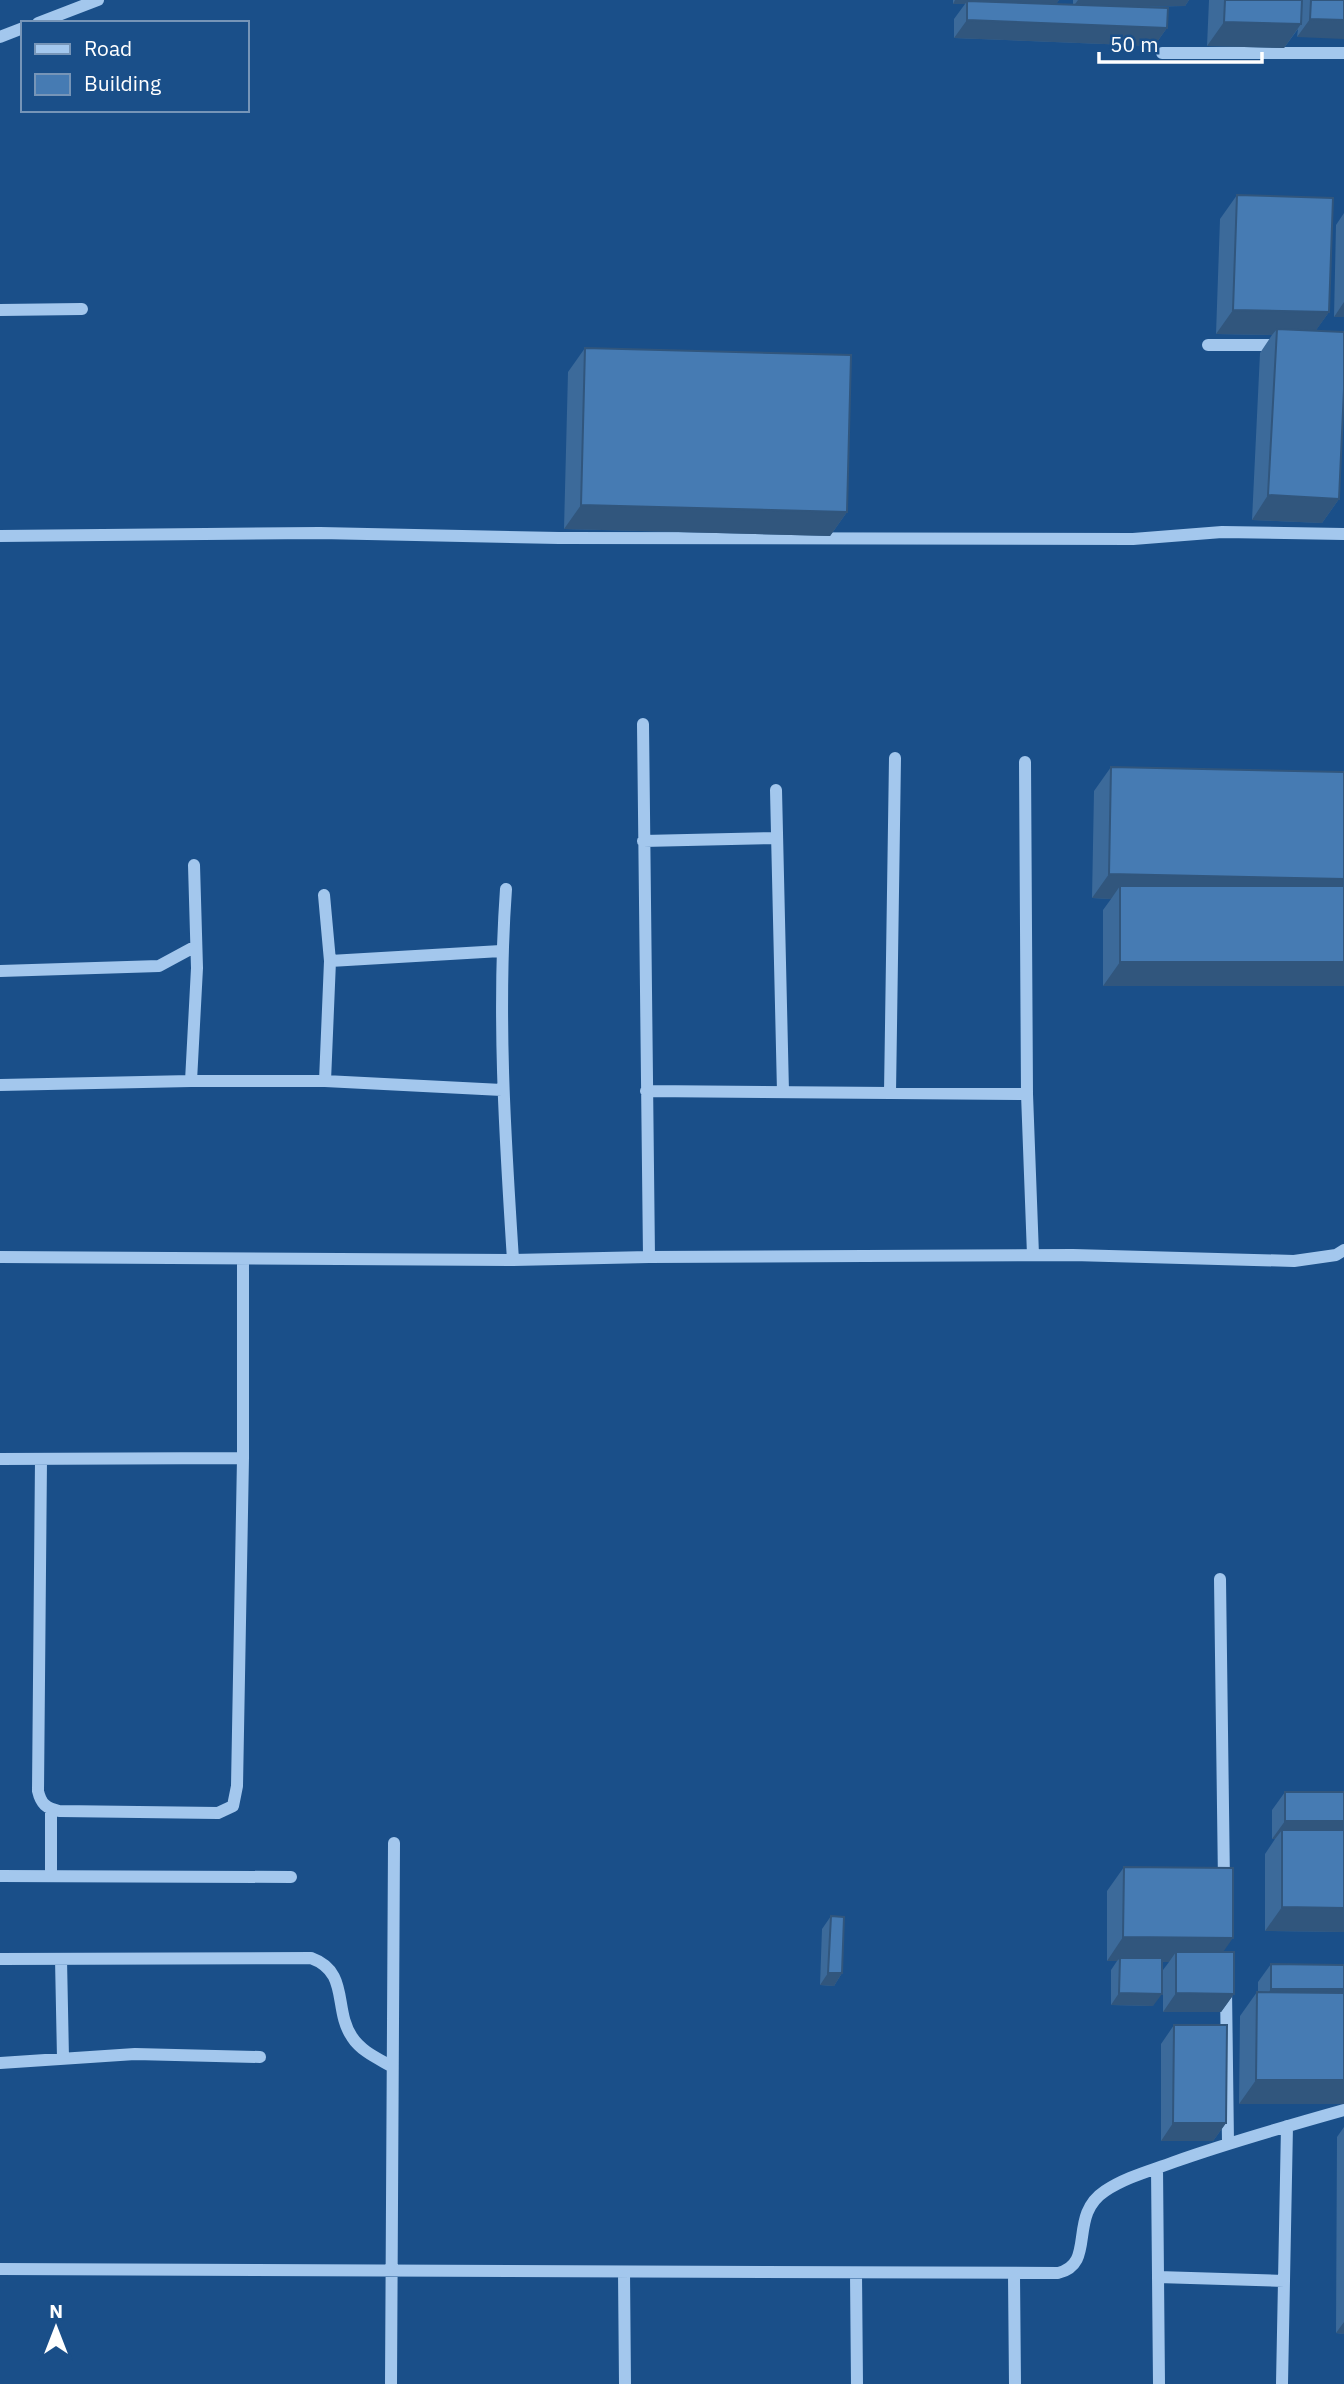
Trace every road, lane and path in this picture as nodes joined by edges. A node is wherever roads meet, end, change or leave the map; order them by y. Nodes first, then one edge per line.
1 (98, 0) edge
2 (43, 21) edge
3 (21, 29) edge
4 (0, 37) edge
5 (1162, 53) dead end
6 (1344, 53) edge
7 (82, 309) dead end
8 (0, 310) edge
9 (1208, 345) dead end
10 (1290, 345) edge
11 (1344, 534) edge
12 (0, 536) edge
13 (643, 724) dead end
14 (895, 758) dead end
15 (1026, 762) dead end
16 (776, 790) dead end
17 (777, 838) junction
18 (643, 841) junction
19 (194, 866) dead end
20 (506, 889) dead end
21 (324, 895) dead end
22 (196, 946) junction
23 (501, 951) junction
24 (330, 961) junction
25 (0, 971) edge
26 (191, 1080) junction
27 (326, 1080) junction
28 (0, 1085) edge
29 (502, 1090) junction
30 (646, 1091) junction
31 (783, 1092) junction
32 (890, 1093) junction
33 (1027, 1094) junction
34 (1344, 1250) edge
35 (1033, 1255) junction
36 (0, 1257) edge
37 (649, 1257) junction
38 (243, 1260) junction
39 (513, 1260) junction
40 (243, 1458) junction
41 (0, 1459) edge
42 (41, 1460) junction
43 (1220, 1579) dead end
44 (51, 1809) junction
45 (394, 1843) dead end
46 (0, 1876) edge
47 (51, 1876) junction
48 (291, 1877) dead end
49 (1224, 1895) edge
50 (0, 1959) edge
51 (61, 1959) junction
52 (1225, 1978) edge
53 (260, 2057) dead end
54 (63, 2058) junction
55 (0, 2063) edge
56 (391, 2066) junction
57 (1344, 2110) edge
58 (1287, 2126) junction
59 (1228, 2143) junction
60 (1157, 2168) junction
61 (0, 2269) edge
62 (391, 2271) junction
63 (624, 2272) junction
64 (856, 2273) junction
65 (1014, 2275) junction
66 (1158, 2277) junction
67 (1284, 2281) junction
68 (391, 2384) edge
69 (625, 2384) edge
70 (857, 2384) edge
71 (1015, 2384) edge
72 (1159, 2384) edge
73 (1282, 2384) edge

1 - 2 street
3 - 4 street
5 - 6 street
7 - 8 street
9 - 10 street
11 - 12 street
13 - 18 street
14 - 32 street
15 - 33 street
16 - 17 street
17 - 18 street
17 - 31 street
18 - 30 street
19 - 22 street
20 - 23 street
21 - 24 street
22 - 25 street
22 - 26 street
23 - 24 street
23 - 29 street
24 - 27 street
26 - 27 street
26 - 28 street
27 - 29 street
29 - 39 street
30 - 31 street
30 - 37 street
31 - 32 street
32 - 33 street
33 - 35 street
34 - 35 street
35 - 37 street
36 - 38 street
37 - 39 street
38 - 39 street
38 - 40 street
40 - 42 street
40 - 44 street
41 - 42 street
42 - 44 street
43 - 49 street
44 - 47 street
45 - 56 street
46 - 47 street
47 - 48 street
50 - 51 street
51 - 54 street
51 - 56 street
52 - 59 street
53 - 54 street
54 - 55 street
56 - 62 street
57 - 58 street
58 - 59 street
58 - 67 street
59 - 60 street
60 - 65 street
60 - 66 street
61 - 62 street
62 - 63 street
62 - 68 street
63 - 64 street
63 - 69 street
64 - 65 street
64 - 70 street
65 - 71 street
66 - 67 street
66 - 72 street
67 - 73 street

